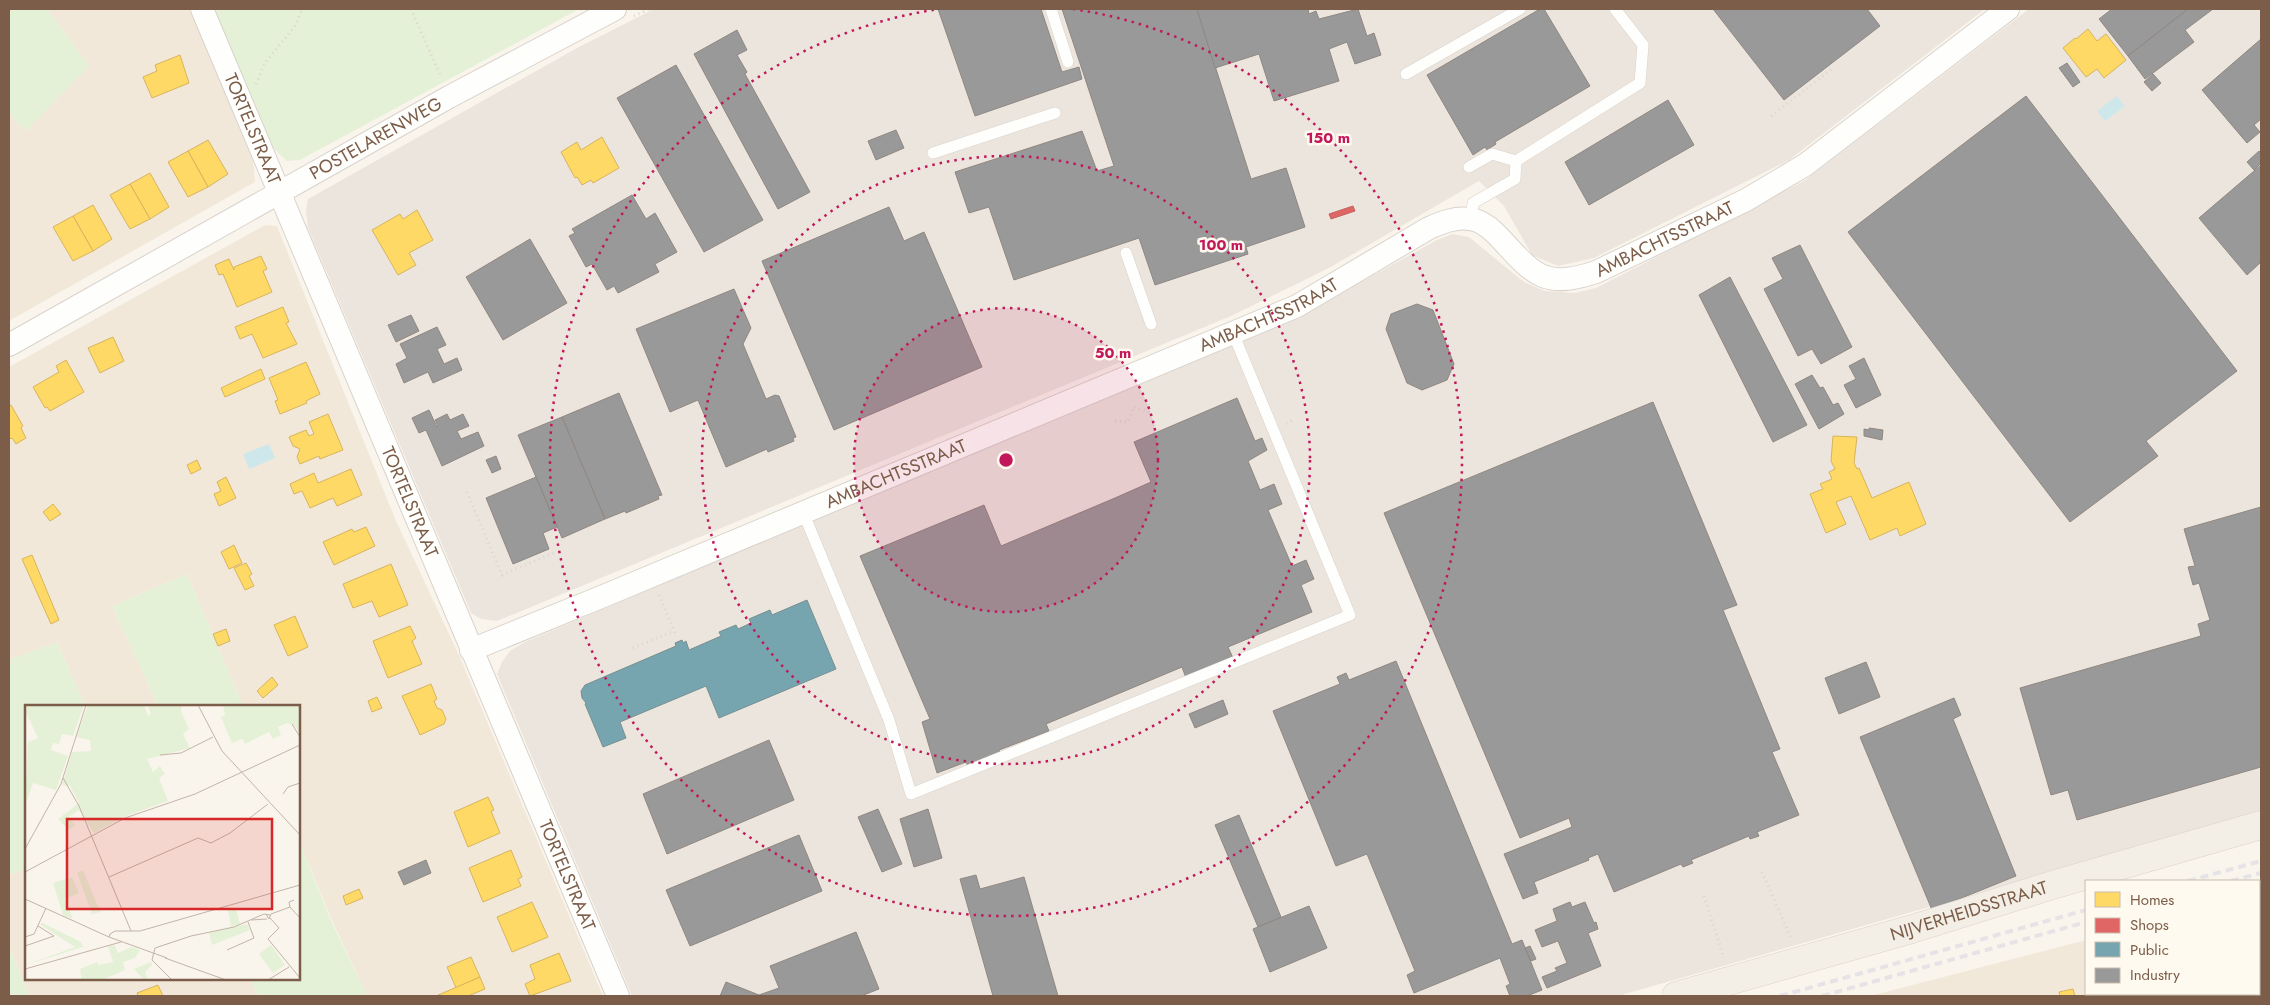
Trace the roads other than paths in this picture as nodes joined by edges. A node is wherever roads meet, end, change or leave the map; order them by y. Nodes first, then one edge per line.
1 (202, 9) edge
2 (615, 9) edge
3 (1051, 9) edge
4 (1520, 9) edge
5 (1615, 9) edge
6 (2008, 9) edge
7 (1068, 62) dead end
8 (1406, 74) dead end
9 (1055, 113) dead end
10 (933, 153) dead end
11 (1516, 161) junction
12 (1469, 168) dead end
13 (280, 193) junction
14 (1471, 219) junction
15 (1126, 253) dead end
16 (1151, 324) dead end
17 (1234, 332) junction
18 (9, 345) edge
19 (802, 512) junction
20 (471, 650) junction
21 (2261, 825) edge
22 (618, 996) edge
23 (1676, 996) edge

1 - 13 street, TORTELSTRAAT
2 - 13 street, POSTELARENWEG
3 - 7 lane
4 - 8 lane
5 - 11 lane
6 - 14 street, AMBACHTSSTRAAT
9 - 10 lane
11 - 12 lane
11 - 14 lane
13 - 18 street, POSTELARENWEG
13 - 20 street, TORTELSTRAAT
14 - 17 street, AMBACHTSSTRAAT
15 - 16 lane
17 - 19 street, AMBACHTSSTRAAT
17 - 19 lane
19 - 20 street, AMBACHTSSTRAAT
20 - 22 street, TORTELSTRAAT
21 - 23 main road, NIJVERHEIDSSTRAAT

